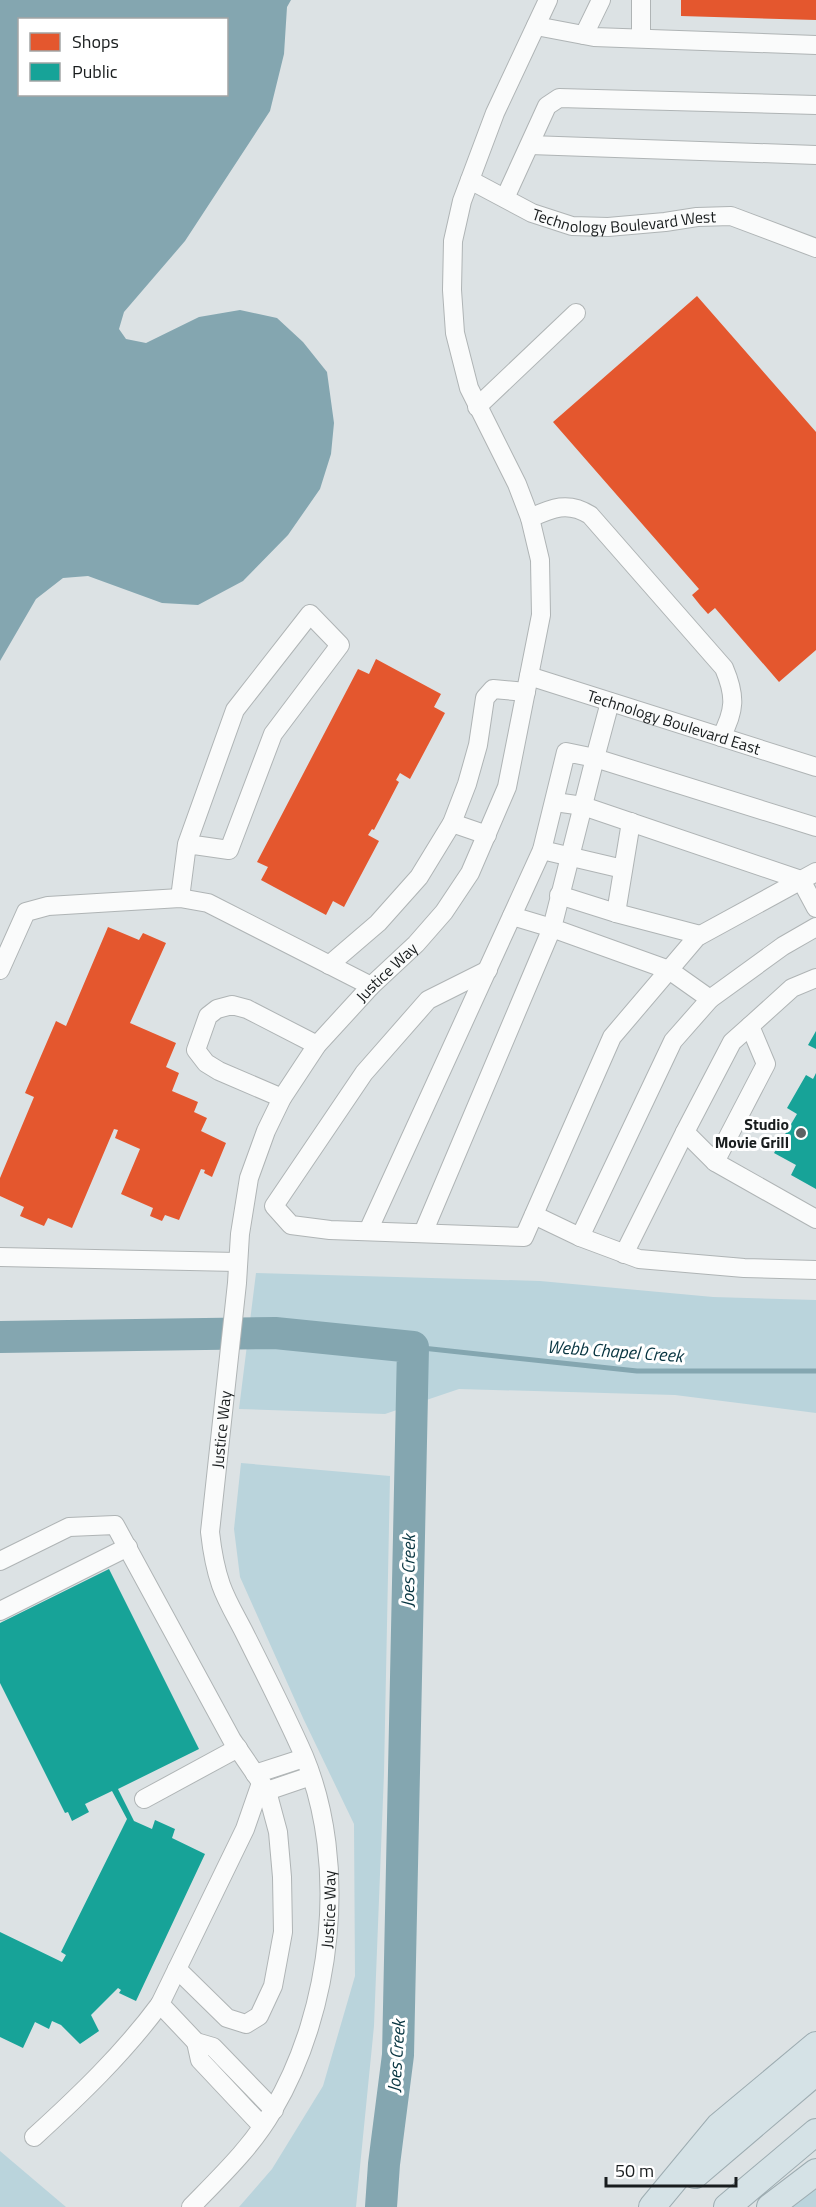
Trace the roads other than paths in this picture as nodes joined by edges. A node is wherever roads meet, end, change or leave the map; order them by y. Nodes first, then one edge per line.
1 (548, 0) edge
2 (601, 0) edge
3 (641, 0) edge
4 (536, 26) junction
5 (584, 35) junction
6 (641, 39) junction
7 (816, 45) edge
8 (816, 105) edge
9 (530, 145) junction
10 (816, 155) edge
11 (470, 180) junction
12 (505, 198) junction
13 (816, 248) edge
14 (576, 313) dead end
15 (477, 407) junction
16 (530, 518) junction
17 (528, 684) junction
18 (610, 702) junction
19 (722, 737) junction
20 (595, 758) junction
21 (816, 767) edge
22 (555, 802) junction
23 (583, 806) junction
24 (630, 822) junction
25 (452, 823) junction
26 (816, 827) edge
27 (487, 836) junction
28 (188, 844) junction
29 (542, 850) junction
30 (571, 857) junction
31 (623, 869) junction
32 (809, 876) edge
33 (559, 895) junction
34 (180, 898) junction
35 (816, 908) edge
36 (616, 913) junction
37 (512, 916) junction
38 (816, 927) edge
39 (552, 928) junction
40 (700, 935) junction
41 (329, 965) junction
42 (0, 970) edge
43 (488, 970) junction
44 (669, 970) junction
45 (816, 978) edge
46 (371, 986) junction
47 (710, 999) junction
48 (750, 1026) junction
49 (317, 1044) junction
50 (282, 1098) junction
51 (685, 1132) junction
52 (715, 1162) junction
53 (534, 1215) junction
54 (816, 1220) edge
55 (368, 1231) junction
56 (423, 1233) junction
57 (580, 1237) junction
58 (624, 1254) junction
59 (0, 1257) edge
60 (237, 1262) junction
61 (816, 1270) edge
62 (128, 1547) junction
63 (0, 1561) edge
64 (0, 1611) edge
65 (238, 1748) junction
66 (304, 1758) junction
67 (311, 1776) junction
68 (261, 1783) junction
69 (144, 1799) dead end
70 (177, 1969) junction
71 (160, 2004) junction
72 (196, 2042) junction
73 (816, 2045) edge
74 (816, 2072) edge
75 (274, 2110) junction
76 (262, 2126) junction
77 (816, 2132) edge
78 (34, 2138) dead end
79 (816, 2172) edge
80 (191, 2207) edge
81 (654, 2207) edge
82 (727, 2207) edge
83 (770, 2207) edge

1 - 4 street
2 - 5 street
3 - 6 street
4 - 5 street
4 - 11 street
5 - 6 street
6 - 7 street
8 - 9 street
9 - 10 street
9 - 12 street
11 - 12 street, Technology Boulevard West
11 - 15 street
12 - 13 street, Technology Boulevard West
14 - 15 street
15 - 16 street
16 - 17 street
16 - 19 street
17 - 18 street, Technology Boulevard East
17 - 25 street, Technology Boulevard East
17 - 27 street, Justice Way
18 - 19 street, Technology Boulevard East
18 - 20 street
19 - 21 street, Technology Boulevard East
20 - 22 street
20 - 23 street
20 - 26 street
22 - 23 street
22 - 29 street
23 - 24 street
23 - 30 street
24 - 31 street
24 - 32 street
25 - 27 street
25 - 41 street
27 - 46 street, Justice Way
28 - 28 street
28 - 34 street
29 - 30 street
29 - 37 street
30 - 31 street
30 - 33 street
31 - 36 street
32 - 35 street
32 - 40 street
33 - 36 street
33 - 39 street
34 - 41 street
34 - 42 street
36 - 40 street
37 - 39 street
37 - 43 street
38 - 47 street
39 - 44 street
39 - 56 street
40 - 44 street
41 - 46 street
43 - 55 street
43 - 55 street
44 - 47 street
44 - 53 street
45 - 48 street
46 - 49 street, Justice Way
47 - 57 street
48 - 51 street
48 - 52 street
49 - 50 street, Justice Way
49 - 50 street
50 - 60 street, Justice Way
51 - 52 street
51 - 58 street
52 - 54 street
53 - 56 street
53 - 57 street
55 - 56 street
57 - 58 street
58 - 61 street
59 - 60 street
60 - 66 street, Justice Way
62 - 63 street
62 - 64 street
62 - 65 street
65 - 68 street
65 - 69 street
66 - 67 street, Justice Way
66 - 68 street
67 - 68 street
67 - 75 street, Justice Way
68 - 70 street
68 - 70 street
70 - 71 street
71 - 72 street
71 - 78 street
72 - 75 street
72 - 76 street
73 - 81 highway
74 - 81 highway
75 - 76 street, Justice Way
76 - 80 street, Justice Way
77 - 82 highway
79 - 83 highway

